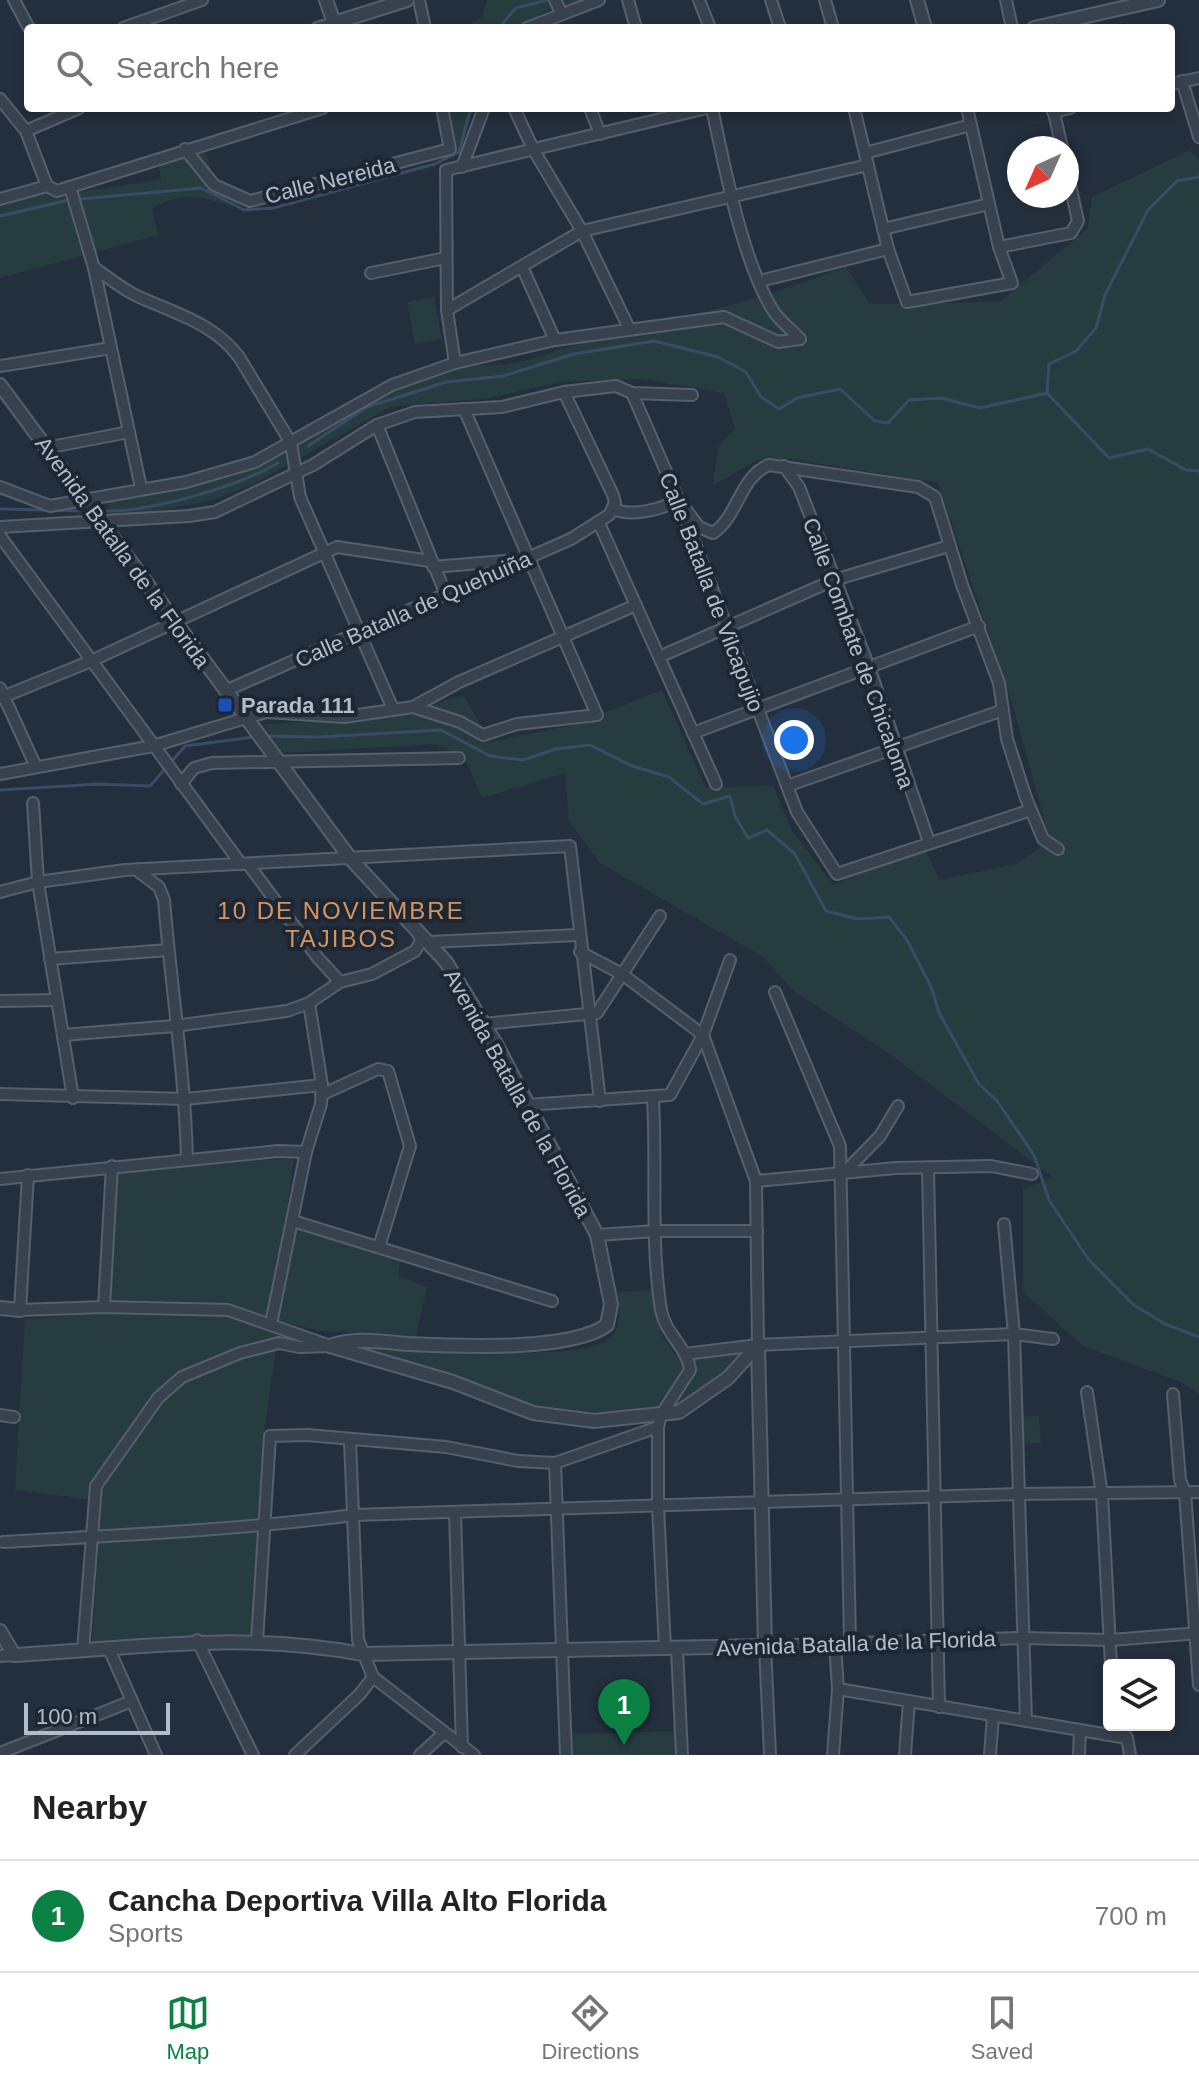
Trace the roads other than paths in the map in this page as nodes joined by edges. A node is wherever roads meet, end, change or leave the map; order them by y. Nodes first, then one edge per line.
1 (14, 0) edge
2 (202, 0) edge
3 (326, 0) edge
4 (407, 0) edge
5 (419, 0) edge
6 (555, 0) edge
7 (599, 0) edge
8 (628, 0) edge
9 (699, 0) edge
10 (771, 0) edge
11 (825, 0) edge
12 (917, 0) edge
13 (1006, 0) edge
14 (1158, 0) edge
15 (562, 14) junction
16 (334, 23) junction
17 (27, 24) edge
18 (134, 24) edge
19 (331, 24) edge
20 (424, 24) edge
21 (537, 24) edge
22 (560, 24) edge
23 (635, 24) edge
24 (708, 24) edge
25 (779, 24) edge
26 (832, 24) edge
27 (924, 24) edge
28 (1011, 24) edge
29 (1054, 24) edge
30 (1199, 78) edge
31 (1176, 83) edge
32 (0, 99) edge
33 (70, 112) edge
34 (310, 112) edge
35 (443, 112) edge
36 (483, 112) edge
37 (516, 112) edge
38 (592, 112) edge
39 (710, 112) edge
40 (855, 112) edge
41 (968, 112) edge
42 (1053, 112) edge
43 (667, 113) edge
44 (971, 125) junction
45 (26, 131) junction
46 (600, 134) junction
47 (1059, 136) edge
48 (1199, 137) edge
49 (185, 149) junction
50 (533, 149) junction
51 (865, 153) junction
52 (868, 165) junction
53 (462, 167) junction
54 (47, 186) junction
55 (70, 187) junction
56 (732, 197) junction
57 (0, 199) edge
58 (989, 204) junction
59 (1075, 208) edge
60 (883, 229) junction
61 (582, 231) junction
62 (999, 247) junction
63 (888, 249) junction
64 (446, 258) junction
65 (94, 268) junction
66 (523, 269) junction
67 (371, 273) dead end
68 (760, 281) junction
69 (447, 310) junction
70 (629, 328) junction
71 (555, 340) junction
72 (111, 348) junction
73 (455, 363) junction
74 (0, 366) edge
75 (2, 392) edge
76 (564, 392) junction
77 (632, 393) junction
78 (692, 395) dead end
79 (464, 409) junction
80 (377, 425) junction
81 (129, 432) junction
82 (291, 443) junction
83 (46, 448) junction
84 (784, 466) junction
85 (296, 473) junction
86 (0, 487) edge
87 (141, 488) junction
88 (83, 498) junction
89 (678, 499) junction
90 (613, 509) junction
91 (101, 522) junction
92 (599, 523) junction
93 (0, 527) edge
94 (0, 536) edge
95 (949, 546) junction
96 (326, 552) junction
97 (529, 558) junction
98 (432, 564) junction
99 (834, 580) junction
100 (446, 595) junction
101 (636, 605) junction
102 (175, 620) junction
103 (728, 626) junction
104 (979, 626) junction
105 (360, 632) junction
106 (564, 638) junction
107 (659, 657) junction
108 (91, 661) junction
109 (869, 667) junction
110 (225, 691) junction
111 (1, 694) edge
112 (413, 707) junction
113 (393, 709) junction
114 (758, 709) junction
115 (1003, 710) junction
116 (245, 717) junction
117 (693, 733) junction
118 (153, 746) junction
119 (894, 748) junction
120 (459, 758) dead end
121 (276, 760) junction
122 (36, 767) junction
123 (0, 774) edge
124 (181, 784) junction
125 (716, 784) dead end
126 (787, 786) junction
127 (33, 803) dead end
128 (1031, 810) junction
129 (929, 842) junction
130 (1058, 849) dead end
131 (350, 858) junction
132 (244, 864) junction
133 (137, 871) junction
134 (38, 882) junction
135 (0, 892) edge
136 (660, 916) dead end
137 (417, 930) junction
138 (578, 935) junction
139 (430, 942) junction
140 (168, 950) junction
141 (580, 952) junction
142 (50, 959) junction
143 (730, 960) dead end
144 (622, 974) junction
145 (340, 982) junction
146 (775, 992) dead end
147 (57, 1000) junction
148 (0, 1001) edge
149 (309, 1003) junction
150 (590, 1015) junction
151 (483, 1024) junction
152 (174, 1026) junction
153 (63, 1035) junction
154 (703, 1035) junction
155 (321, 1090) junction
156 (0, 1094) edge
157 (73, 1098) junction
158 (186, 1099) junction
159 (653, 1099) junction
160 (600, 1101) junction
161 (526, 1105) junction
162 (898, 1106) dead end
163 (306, 1152) junction
164 (187, 1160) junction
165 (112, 1166) junction
166 (928, 1169) junction
167 (1032, 1174) dead end
168 (28, 1175) junction
169 (842, 1175) junction
170 (0, 1179) edge
171 (756, 1181) junction
172 (293, 1221) junction
173 (1004, 1224) dead end
174 (656, 1231) junction
175 (757, 1231) junction
176 (597, 1235) junction
177 (379, 1247) junction
178 (552, 1301) dead end
179 (104, 1307) junction
180 (0, 1308) edge
181 (20, 1310) junction
182 (271, 1324) junction
183 (1014, 1334) junction
184 (929, 1339) junction
185 (1053, 1339) dead end
186 (844, 1342) junction
187 (758, 1345) junction
188 (330, 1346) junction
189 (685, 1354) junction
190 (1087, 1392) dead end
191 (1173, 1394) dead end
192 (0, 1415) edge
193 (14, 1417) dead end
194 (660, 1421) junction
195 (350, 1440) junction
196 (555, 1463) junction
197 (1185, 1492) junction
198 (1199, 1492) edge
199 (1018, 1494) junction
200 (1102, 1495) junction
201 (934, 1497) junction
202 (847, 1499) junction
203 (760, 1502) junction
204 (658, 1506) junction
205 (557, 1509) junction
206 (455, 1512) junction
207 (354, 1515) junction
208 (266, 1526) junction
209 (92, 1537) junction
210 (3, 1542) dead end
211 (0, 1631) edge
212 (1196, 1633) edge
213 (1022, 1638) junction
214 (197, 1640) junction
215 (1111, 1640) junction
216 (937, 1641) junction
217 (257, 1642) junction
218 (850, 1643) junction
219 (835, 1644) junction
220 (765, 1646) junction
221 (109, 1649) junction
222 (671, 1649) junction
223 (83, 1651) junction
224 (561, 1651) junction
225 (459, 1652) junction
226 (362, 1654) junction
227 (14, 1655) junction
228 (0, 1656) edge
229 (1111, 1659) edge
230 (373, 1677) junction
231 (1199, 1685) edge
232 (838, 1689) junction
233 (132, 1701) junction
234 (909, 1701) junction
235 (939, 1707) junction
236 (993, 1716) junction
237 (1026, 1721) junction
238 (1080, 1731) junction
239 (1123, 1731) edge
240 (444, 1733) junction
241 (1127, 1738) junction
242 (462, 1747) junction
243 (0, 1753) edge
244 (156, 1755) edge
245 (253, 1755) edge
246 (295, 1755) edge
247 (420, 1755) edge
248 (474, 1755) edge
249 (566, 1755) edge
250 (682, 1755) edge
251 (770, 1755) edge
252 (833, 1755) edge
253 (905, 1755) edge
254 (990, 1755) edge
255 (1079, 1755) edge
256 (1130, 1755) edge

1 - 17 street
2 - 18 street
3 - 16 street
4 - 16 street
5 - 20 street
6 - 15 street
7 - 15 street
8 - 23 street
9 - 24 street
10 - 25 street
11 - 26 street
12 - 27 street
13 - 28 street
14 - 29 street
15 - 21 street
15 - 22 street
16 - 19 street
30 - 31 street
31 - 48 street
32 - 45 street
33 - 45 street
34 - 49 street
35 - 49 street, Calle Nereida
36 - 53 street
37 - 50 street
38 - 46 street
39 - 56 street
40 - 51 street
41 - 44 street
42 - 47 street
43 - 46 street
44 - 51 street
44 - 58 street
45 - 54 street
46 - 50 street
49 - 55 street
50 - 53 street
50 - 61 street
51 - 52 street
52 - 56 street
52 - 60 street
53 - 64 street
54 - 55 street
54 - 57 street
55 - 65 street
56 - 61 street
56 - 68 street
58 - 60 street
58 - 62 street
59 - 62 street
60 - 63 street
61 - 66 street
61 - 70 street
62 - 63 street
63 - 68 street
64 - 67 street
64 - 69 street
65 - 72 street
65 - 82 street
66 - 69 street
66 - 71 street
68 - 70 street
69 - 73 street
70 - 71 street
71 - 73 street
72 - 74 street
72 - 81 street
73 - 82 street
75 - 83 street, Avenida Batalla de la Florida
76 - 77 street
76 - 79 street
76 - 90 street
77 - 78 street
77 - 89 street, Calle Batalla de Vilcapujio
79 - 80 street
79 - 97 street
80 - 85 street
80 - 98 street
81 - 83 street
81 - 87 street
82 - 85 street
82 - 87 street
83 - 88 street, Avenida Batalla de la Florida
84 - 89 street
84 - 95 street
84 - 99 street, Calle Combate de Chicaloma
85 - 91 street
85 - 96 street
86 - 88 street
87 - 88 street
88 - 91 street, Avenida Batalla de la Florida
89 - 90 street
89 - 103 street, Calle Batalla de Vilcapujio
90 - 92 street, Calle Batalla de Quehuiña
91 - 93 street
91 - 102 street, Avenida Batalla de la Florida
92 - 97 street, Calle Batalla de Quehuiña
92 - 101 street
94 - 108 street
95 - 99 street
95 - 104 street
96 - 98 street
96 - 102 street
96 - 105 street
97 - 98 street
97 - 100 street, Calle Batalla de Quehuiña
97 - 106 street
98 - 100 street
99 - 103 street
99 - 109 street, Calle Combate de Chicaloma
100 - 105 street, Calle Batalla de Quehuiña
101 - 106 street
101 - 107 street
102 - 108 street
102 - 110 street, Avenida Batalla de la Florida
103 - 107 street
103 - 114 street, Calle Batalla de Vilcapujio
104 - 109 street
104 - 115 street
105 - 110 street, Calle Batalla de Quehuiña
105 - 113 street
106 - 112 street
106 - 112 street
107 - 117 street
108 - 111 street
108 - 118 street
109 - 114 street
109 - 119 street, Calle Combate de Chicaloma
110 - 116 street, Avenida Batalla de la Florida
111 - 122 street
112 - 113 street
113 - 116 street
114 - 117 street
114 - 126 street, Calle Batalla de Vilcapujio
115 - 119 street
115 - 128 street
116 - 118 street
116 - 121 street, Avenida Batalla de la Florida
117 - 125 street
118 - 122 street
118 - 124 street
119 - 126 street
119 - 129 street, Calle Combate de Chicaloma
120 - 121 street
121 - 124 street
121 - 131 street, Avenida Batalla de la Florida
122 - 123 street
124 - 132 street
126 - 129 street, Calle Batalla de Vilcapujio
127 - 134 street
128 - 129 street
128 - 130 street
131 - 132 street
131 - 137 street, Avenida Batalla de la Florida
131 - 138 street
132 - 133 street
132 - 145 street
133 - 134 street
133 - 140 street
134 - 135 street
134 - 142 street
136 - 144 street
137 - 139 street, Avenida Batalla de la Florida
137 - 145 street
138 - 139 street
138 - 141 street
139 - 151 street, Avenida Batalla de la Florida
140 - 142 street
140 - 152 street
141 - 144 street
141 - 150 street
142 - 147 street
143 - 154 street
144 - 150 street
144 - 154 street
145 - 149 street
146 - 169 street
147 - 148 street
147 - 153 street
149 - 152 street
149 - 155 street
150 - 151 street
150 - 160 street
151 - 161 street, Avenida Batalla de la Florida
152 - 153 street
152 - 158 street
153 - 157 street
154 - 159 street
154 - 171 street
155 - 158 street
155 - 163 street
155 - 177 street
156 - 157 street
157 - 158 street
158 - 164 street
159 - 160 street
159 - 174 street
160 - 161 street
161 - 176 street, Avenida Batalla de la Florida
162 - 169 street
163 - 164 street
163 - 172 street
164 - 165 street
165 - 168 street
165 - 179 street
166 - 167 street
166 - 169 street
166 - 184 street
168 - 170 street
168 - 181 street
169 - 171 street
169 - 186 street
171 - 175 street
172 - 177 street
172 - 182 street
173 - 183 street
174 - 175 street
174 - 176 street
174 - 189 street
175 - 187 street
176 - 188 street, Avenida Batalla de la Florida
177 - 178 street
179 - 181 street
179 - 182 street
180 - 181 street
182 - 188 street
183 - 184 street
183 - 185 street
183 - 199 street
184 - 186 street
184 - 201 street
186 - 187 street
186 - 202 street
187 - 189 street
187 - 194 street
187 - 203 street
188 - 194 street
188 - 209 street, Avenida Batalla de la Florida
189 - 194 street
190 - 200 street
191 - 197 street
192 - 193 street
194 - 196 street
194 - 204 street
195 - 196 street
195 - 207 street
195 - 208 street
196 - 205 street
197 - 198 street
197 - 200 street
197 - 212 street
199 - 200 street
199 - 201 street
199 - 213 street
200 - 215 street
201 - 202 street
201 - 216 street
202 - 203 street
202 - 218 street
203 - 204 street
203 - 220 street
204 - 205 street
204 - 222 street
205 - 206 street
205 - 224 street
206 - 207 street
206 - 225 street
207 - 208 street
207 - 226 street
208 - 209 street
208 - 217 street
209 - 210 street
209 - 223 street
211 - 227 street
212 - 215 street, Avenida Batalla de la Florida
212 - 231 street
213 - 215 street, Avenida Batalla de la Florida
213 - 216 street, Avenida Batalla de la Florida
213 - 237 street
214 - 217 street, Avenida Batalla de la Florida
214 - 221 street, Avenida Batalla de la Florida
214 - 245 street
215 - 229 street
216 - 218 street, Avenida Batalla de la Florida
216 - 235 street
217 - 226 street, Avenida Batalla de la Florida
218 - 219 street, Avenida Batalla de la Florida
219 - 220 street, Avenida Batalla de la Florida
219 - 232 street
220 - 222 street, Avenida Batalla de la Florida
220 - 251 street
221 - 223 street, Avenida Batalla de la Florida
221 - 233 street
222 - 224 street, Avenida Batalla de la Florida
222 - 250 street
223 - 227 street, Avenida Batalla de la Florida
224 - 225 street, Avenida Batalla de la Florida
224 - 249 street
225 - 226 street, Avenida Batalla de la Florida
225 - 242 street
226 - 230 street
227 - 228 street
230 - 240 street
230 - 246 street
232 - 234 street
232 - 252 street
233 - 243 street
233 - 244 street
234 - 235 street
234 - 253 street
235 - 236 street
236 - 237 street
236 - 254 street
237 - 238 street
238 - 241 street
238 - 255 street
239 - 241 street
240 - 242 street
240 - 247 street
241 - 256 street
242 - 248 street

